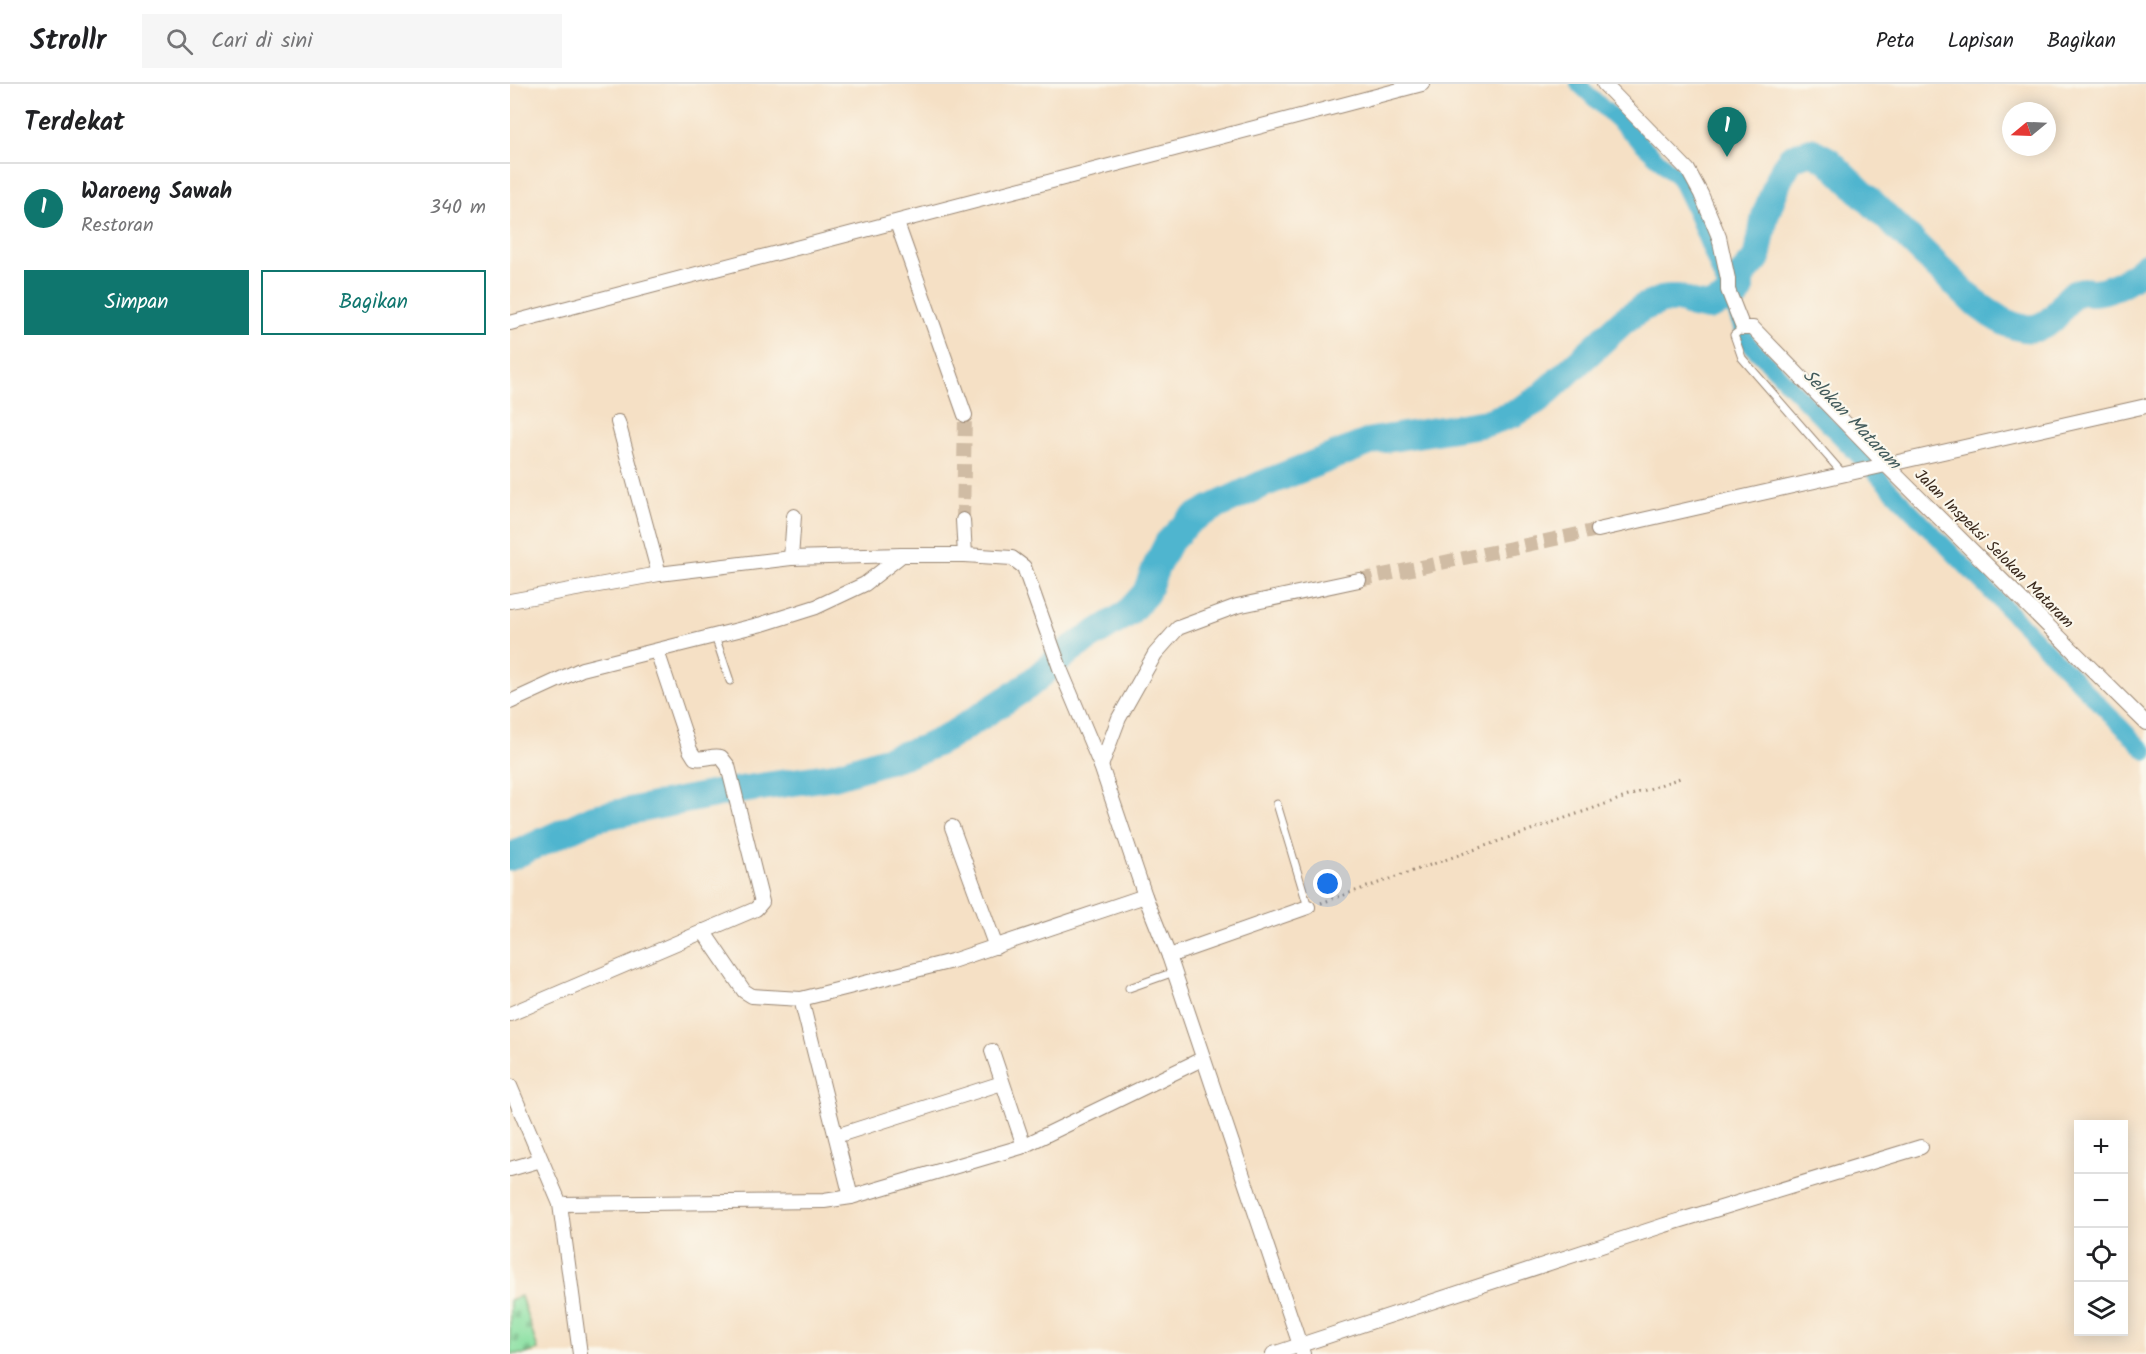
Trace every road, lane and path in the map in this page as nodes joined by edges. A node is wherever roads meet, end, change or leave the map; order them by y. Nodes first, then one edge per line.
1 (1422, 84) edge
2 (1604, 84) edge
3 (897, 223) junction
4 (510, 323) edge
5 (1743, 330) junction
6 (2146, 406) edge
7 (965, 415) tunnel mouth
8 (618, 422) dead end
9 (1882, 465) junction
10 (1845, 475) junction
11 (794, 516) dead end
12 (963, 520) tunnel mouth
13 (1598, 530) tunnel mouth
14 (902, 555) junction
15 (965, 555) junction
16 (791, 558) junction
17 (659, 574) junction
18 (1359, 580) tunnel mouth
19 (510, 601) edge
20 (715, 636) junction
21 (657, 651) junction
22 (730, 681) dead end
23 (510, 702) edge
24 (2146, 723) edge
25 (1101, 766) junction
26 (1683, 777) dead end
27 (1277, 804) dead end
28 (952, 827) dead end
29 (1145, 896) junction
30 (1308, 907) junction
31 (703, 931) junction
32 (996, 947) junction
33 (1169, 956) junction
34 (1174, 972) junction
35 (1129, 988) dead end
36 (801, 999) junction
37 (510, 1014) edge
38 (992, 1051) dead end
39 (1202, 1059) junction
40 (1002, 1083) junction
41 (510, 1086) edge
42 (836, 1136) junction
43 (1024, 1146) junction
44 (1921, 1147) dead end
45 (541, 1160) junction
46 (510, 1169) edge
47 (851, 1197) junction
48 (560, 1204) junction
49 (1301, 1350) edge
50 (580, 1354) edge
51 (1274, 1354) edge

1 - 3 street
2 - 5 street, Jalan Inspeksi Selokan Mataram
3 - 4 street
3 - 7 street
5 - 9 street, Jalan Inspeksi Selokan Mataram
5 - 10 lane
6 - 9 street
8 - 17 street
9 - 10 street
9 - 24 street, Jalan Inspeksi Selokan Mataram
10 - 13 street
11 - 16 street
12 - 15 street
14 - 15 street
14 - 16 street
14 - 20 street
15 - 25 street
16 - 17 street
17 - 19 street
18 - 25 street
20 - 21 street
20 - 22 lane
21 - 23 street
21 - 31 street
25 - 29 street
26 - 30 path
27 - 30 lane
28 - 32 street
29 - 32 street
29 - 33 street
30 - 33 street
31 - 36 street
31 - 37 street
32 - 36 street
33 - 34 street
34 - 35 lane
34 - 39 street
36 - 42 street
38 - 40 street
39 - 43 street
39 - 49 street
40 - 42 street
40 - 43 street
41 - 45 street
42 - 47 street
43 - 47 street
44 - 49 street
45 - 46 street
45 - 48 street
47 - 48 street
48 - 50 street
49 - 51 street

